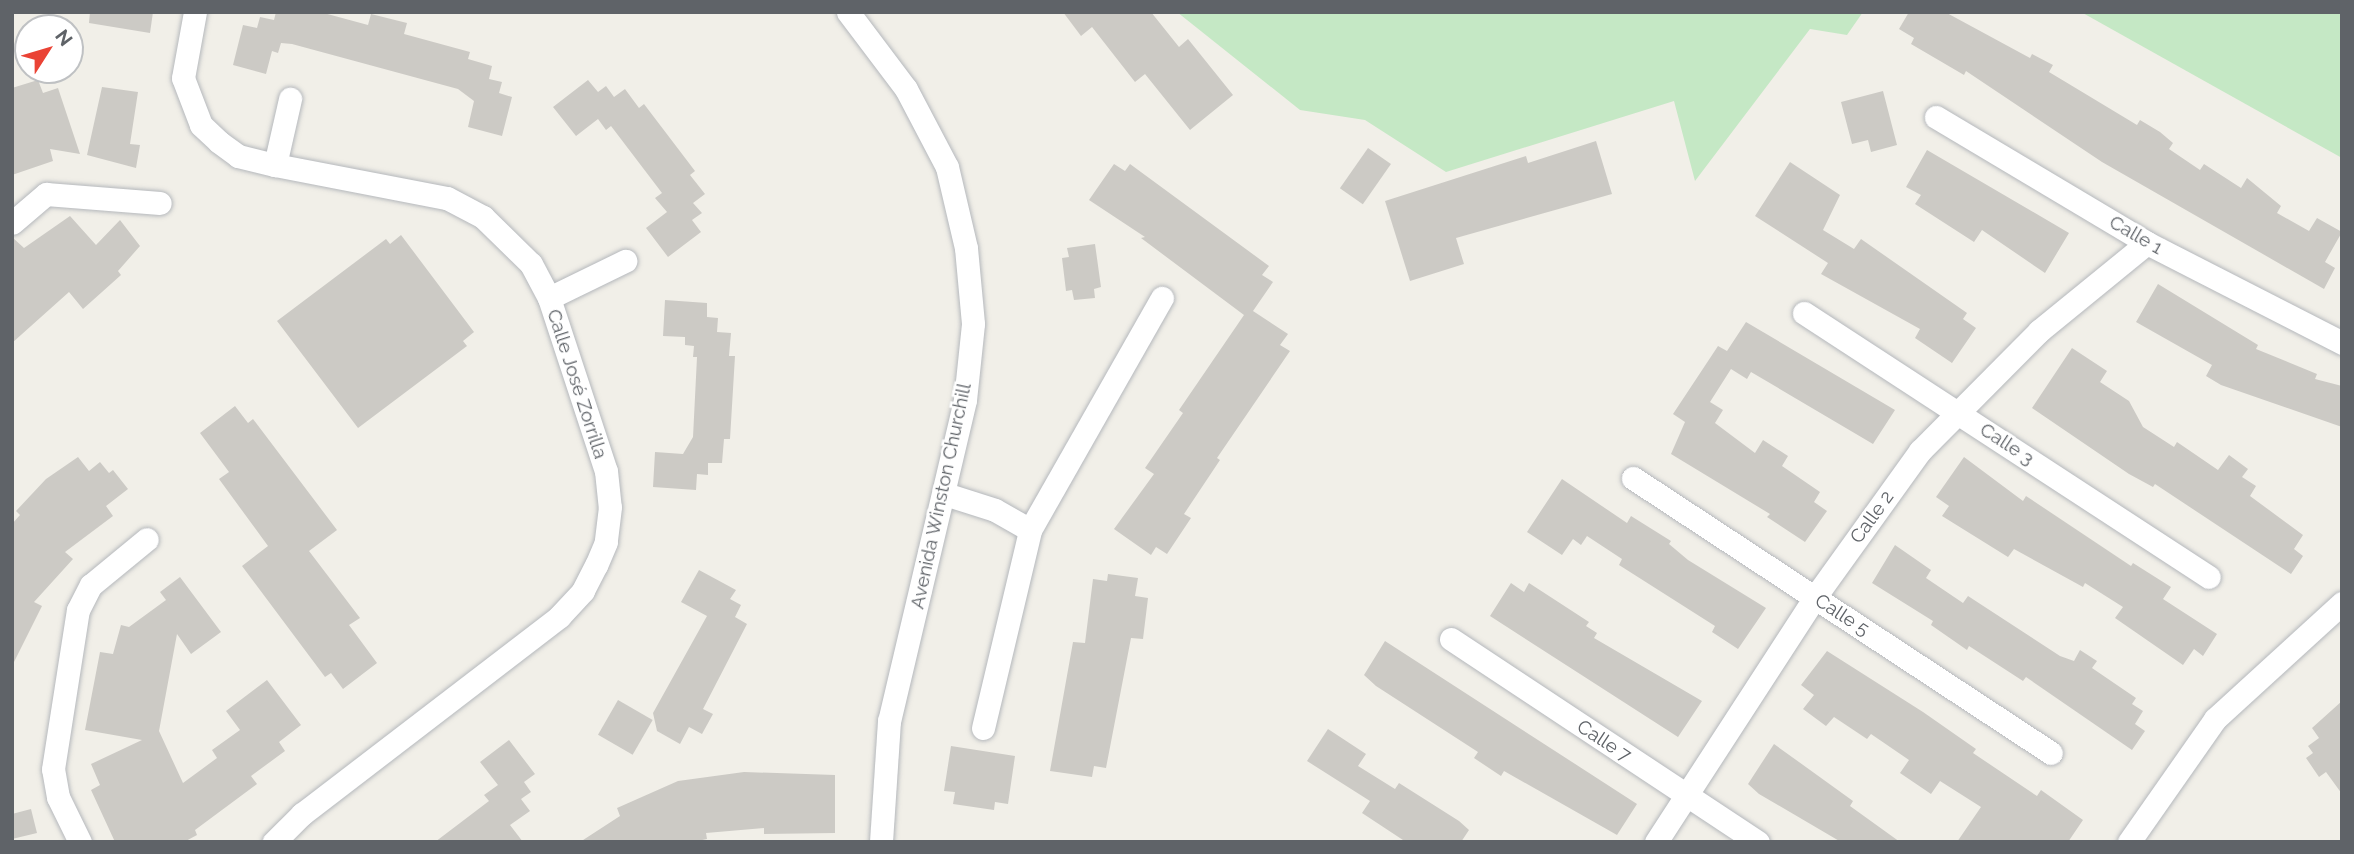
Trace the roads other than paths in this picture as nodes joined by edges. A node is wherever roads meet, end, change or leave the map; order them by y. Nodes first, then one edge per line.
1 (195, 12) edge
2 (848, 12) edge
3 (290, 99) dead end
4 (1936, 117) dead end
5 (275, 165) junction
6 (160, 203) dead end
7 (12, 223) edge
8 (2147, 243) junction
9 (625, 261) dead end
10 (549, 298) junction
11 (1162, 298) dead end
12 (1804, 313) dead end
13 (2342, 343) edge
14 (1956, 410) junction
15 (1633, 478) dead end
16 (944, 494) junction
17 (1030, 530) junction
18 (147, 539) dead end
19 (2209, 577) dead end
20 (1815, 597) junction
21 (2342, 603) edge
22 (1451, 639) dead end
23 (983, 728) dead end
24 (2051, 753) dead end
25 (1687, 795) junction
26 (80, 842) edge
27 (274, 842) edge
28 (881, 842) edge
29 (1656, 842) edge
30 (1758, 842) edge
31 (2129, 842) edge

1 - 5 street, Calle José Zorrilla
2 - 16 street, Avenida Winston Churchill
3 - 5 street
4 - 8 street, Calle 1
5 - 10 street, Calle José Zorrilla
6 - 7 street
8 - 13 street, Calle 1
8 - 14 street, Calle 2
9 - 10 street
10 - 27 street, Calle José Zorrilla
11 - 17 street
12 - 14 street, Calle 3
14 - 19 street, Calle 3
14 - 20 street, Calle 2
15 - 20 street, Calle 5
16 - 17 street
16 - 28 street, Avenida Winston Churchill
17 - 23 street
18 - 26 street
20 - 24 street, Calle 5
20 - 25 street, Calle 2
21 - 31 street
22 - 25 street, Calle 7
25 - 29 street, Calle 2
25 - 30 street, Calle 7

